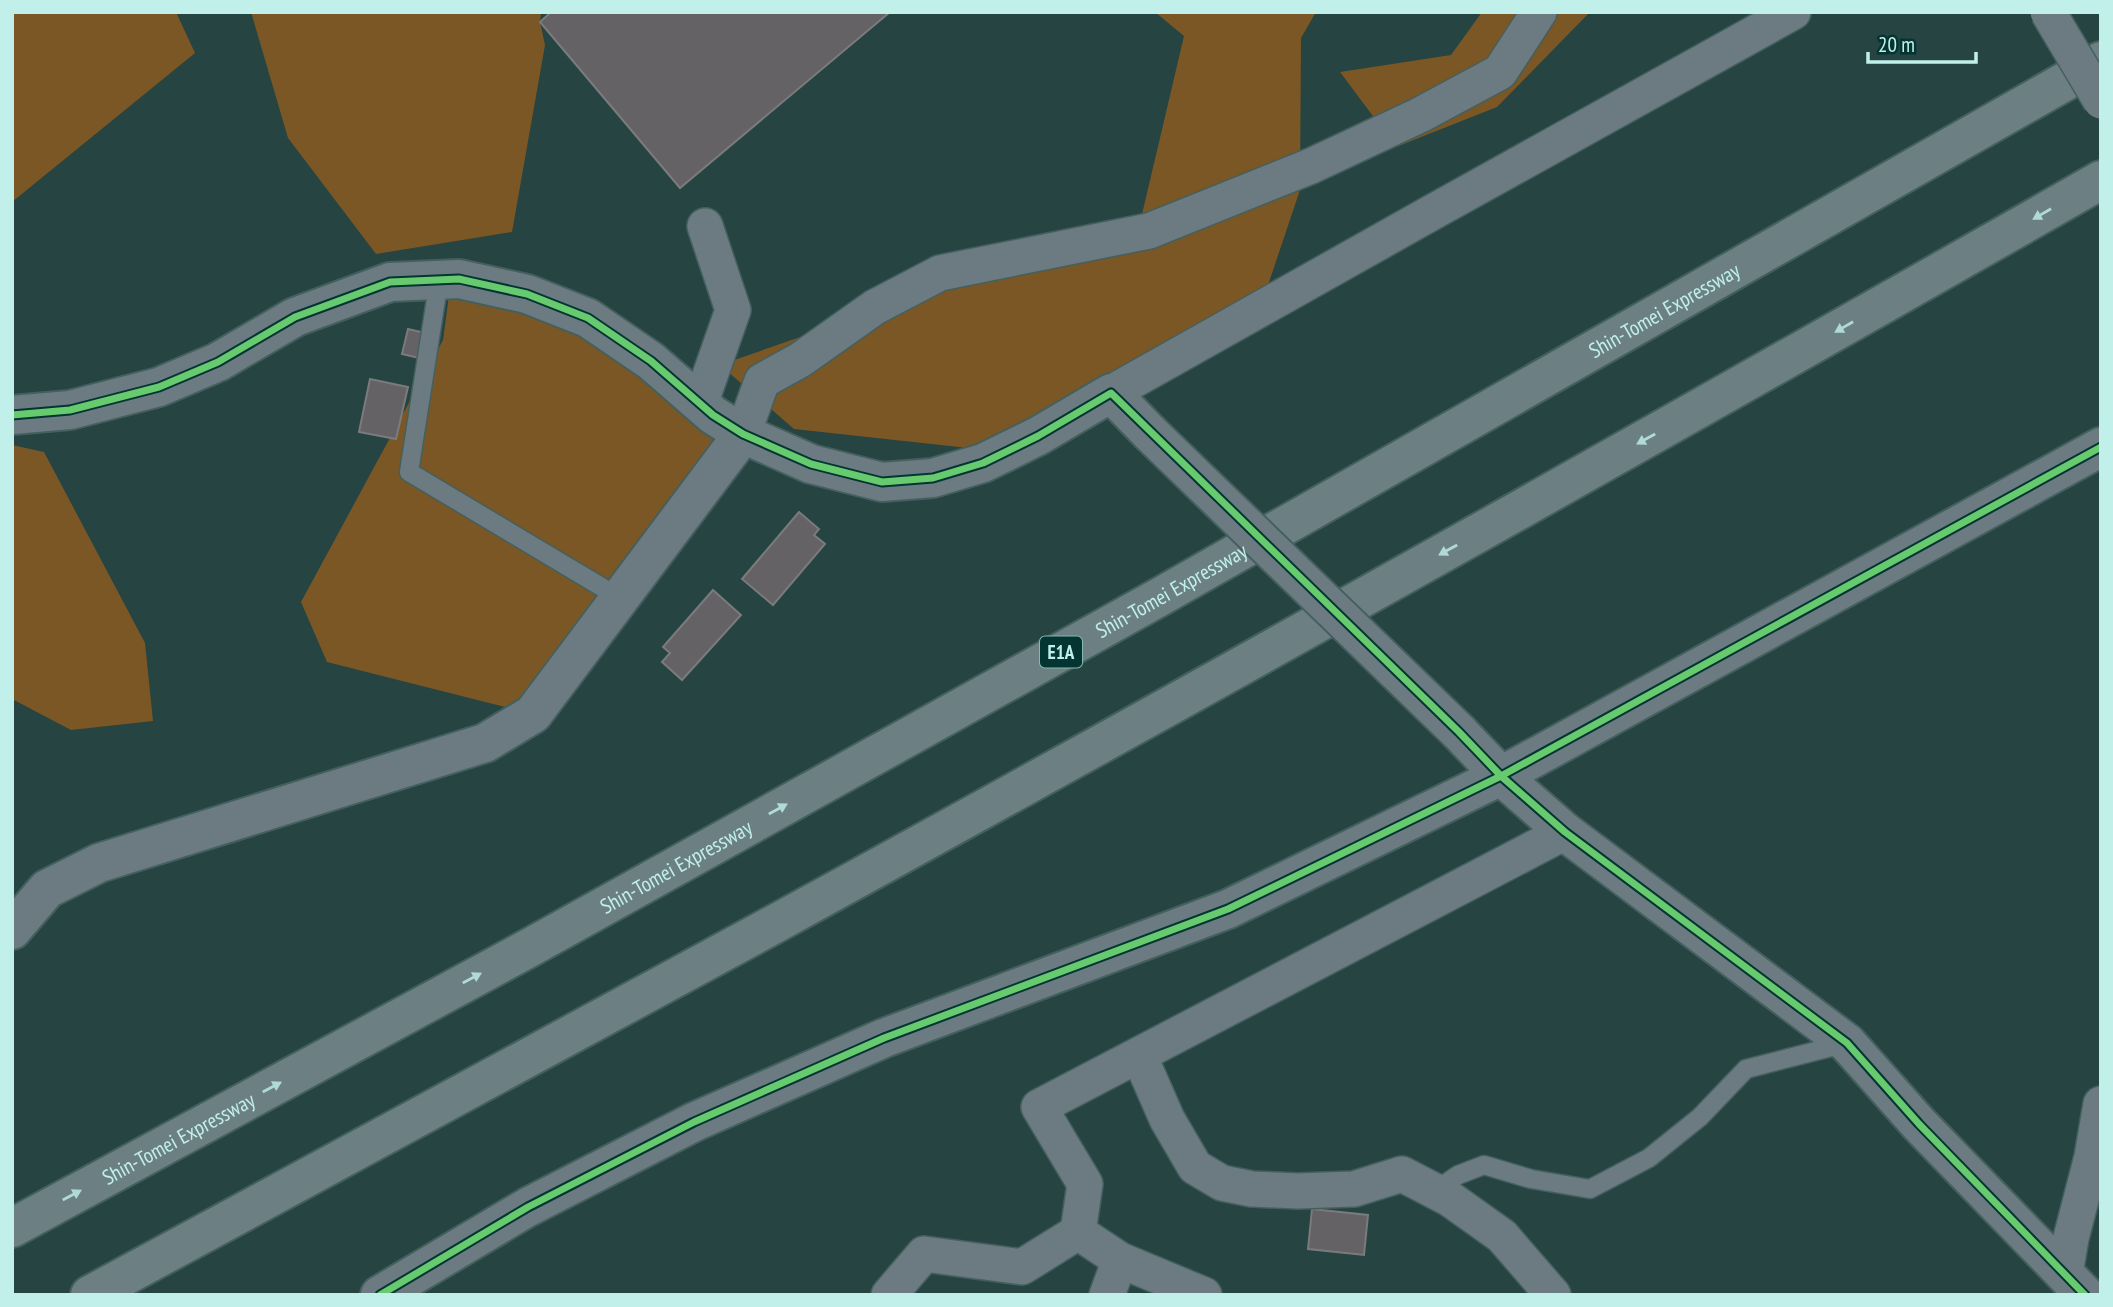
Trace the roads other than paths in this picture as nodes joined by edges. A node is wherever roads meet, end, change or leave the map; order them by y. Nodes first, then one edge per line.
1 (1539, 12) edge
2 (1793, 12) edge
3 (2048, 12) edge
4 (2101, 61) edge
5 (2101, 101) edge
6 (2101, 180) edge
7 (705, 226) dead end
8 (439, 280) junction
9 (1111, 393) junction
10 (700, 404) junction
11 (12, 415) edge
12 (743, 435) junction
13 (2101, 447) edge
14 (620, 598) junction
15 (1501, 776) junction
16 (1565, 832) junction
17 (12, 930) edge
18 (1847, 1043) junction
19 (1139, 1055) junction
20 (2101, 1104) edge
21 (1435, 1191) junction
22 (12, 1228) edge
23 (1078, 1232) junction
24 (1120, 1260) junction
25 (2075, 1284) edge
26 (90, 1295) edge
27 (380, 1295) edge
28 (888, 1295) edge
29 (1107, 1295) edge
30 (1204, 1295) edge
31 (1553, 1295) edge

1 - 12 street
2 - 9 street
3 - 5 street, bridge
22 -> 4 highway, Shin-Tomei Expressway / E1A
6 -> 26 highway
7 - 10 street
8 - 10 street
8 - 11 street
8 - 14 lane
9 - 12 street
9 - 15 street, bridge
10 - 12 street
12 - 14 street
13 - 15 street
14 - 17 street
15 - 16 street
15 - 27 street
16 - 18 street
16 - 19 street
18 - 21 lane
18 - 25 street
19 - 21 street
19 - 23 street
20 - 25 street
21 - 31 street
23 - 24 street
23 - 28 street
24 - 29 street
24 - 30 street

